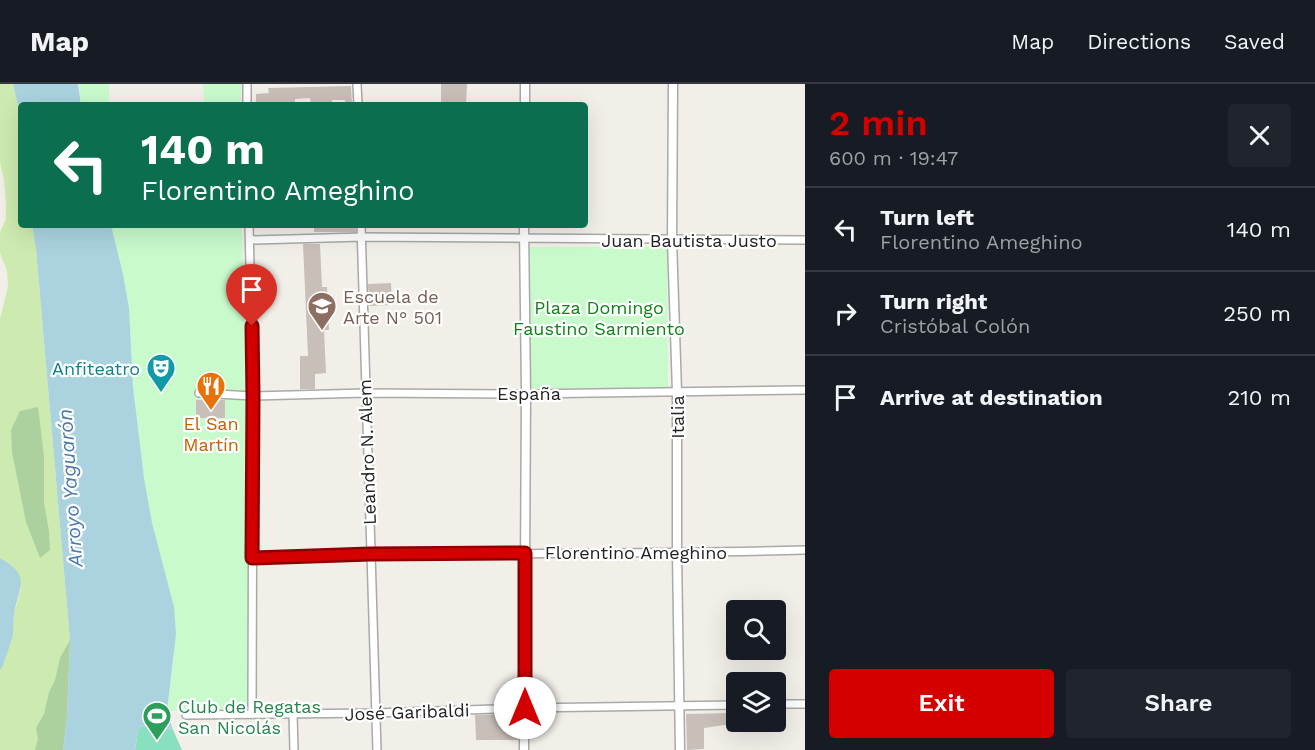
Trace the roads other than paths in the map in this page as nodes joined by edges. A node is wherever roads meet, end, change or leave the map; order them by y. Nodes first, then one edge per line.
1 (247, 84) edge
2 (357, 84) edge
3 (525, 84) edge
4 (673, 84) edge
5 (247, 102) edge
6 (358, 102) edge
7 (525, 102) edge
8 (249, 228) edge
9 (361, 228) edge
10 (524, 228) edge
11 (362, 237) junction
12 (524, 238) junction
13 (250, 240) junction
14 (672, 240) junction
15 (805, 240) edge
16 (805, 390) edge
17 (677, 392) junction
18 (199, 393) dead end
19 (365, 393) junction
20 (526, 394) junction
21 (253, 396) junction
22 (805, 550) edge
23 (525, 553) junction
24 (677, 553) junction
25 (370, 554) junction
26 (252, 558) junction
27 (786, 704) edge
28 (805, 704) edge
29 (726, 705) edge
30 (679, 706) junction
31 (525, 708) junction
32 (376, 713) junction
33 (252, 714) junction
34 (293, 714) junction
35 (186, 715) dead end
36 (294, 750) edge
37 (377, 750) edge
38 (525, 750) edge
39 (680, 750) edge

1 - 5 street
2 - 6 street
3 - 7 street
4 - 14 street, Italia
8 - 13 street
9 - 11 street, Leandro N. Alem
10 - 12 street
11 - 12 street, Juan Bautista Justo
11 - 13 street, Juan Bautista Justo
11 - 19 street, Leandro N. Alem
12 - 14 street, Juan Bautista Justo
12 - 20 street
13 - 21 street
14 - 15 street, Juan Bautista Justo
14 - 17 street, Italia
16 - 17 street, España
17 - 20 street, España
17 - 24 street, Italia
18 - 21 street, España
19 - 20 street, España
19 - 21 street, España
19 - 25 street, Leandro N. Alem
20 - 23 street
21 - 26 street
22 - 24 street, Florentino Ameghino
23 - 24 street, Florentino Ameghino
23 - 25 street, Florentino Ameghino
23 - 31 street
24 - 30 street, Italia
25 - 26 street, Florentino Ameghino
25 - 32 street, Leandro N. Alem
26 - 33 street
27 - 28 street
29 - 30 street, José Garibaldi
30 - 31 street, José Garibaldi
30 - 39 street, Italia
31 - 32 street, José Garibaldi
31 - 38 street
32 - 34 street, José Garibaldi
32 - 37 street, Leandro N. Alem
33 - 34 street, José Garibaldi
33 - 35 street, José Garibaldi
34 - 36 street

